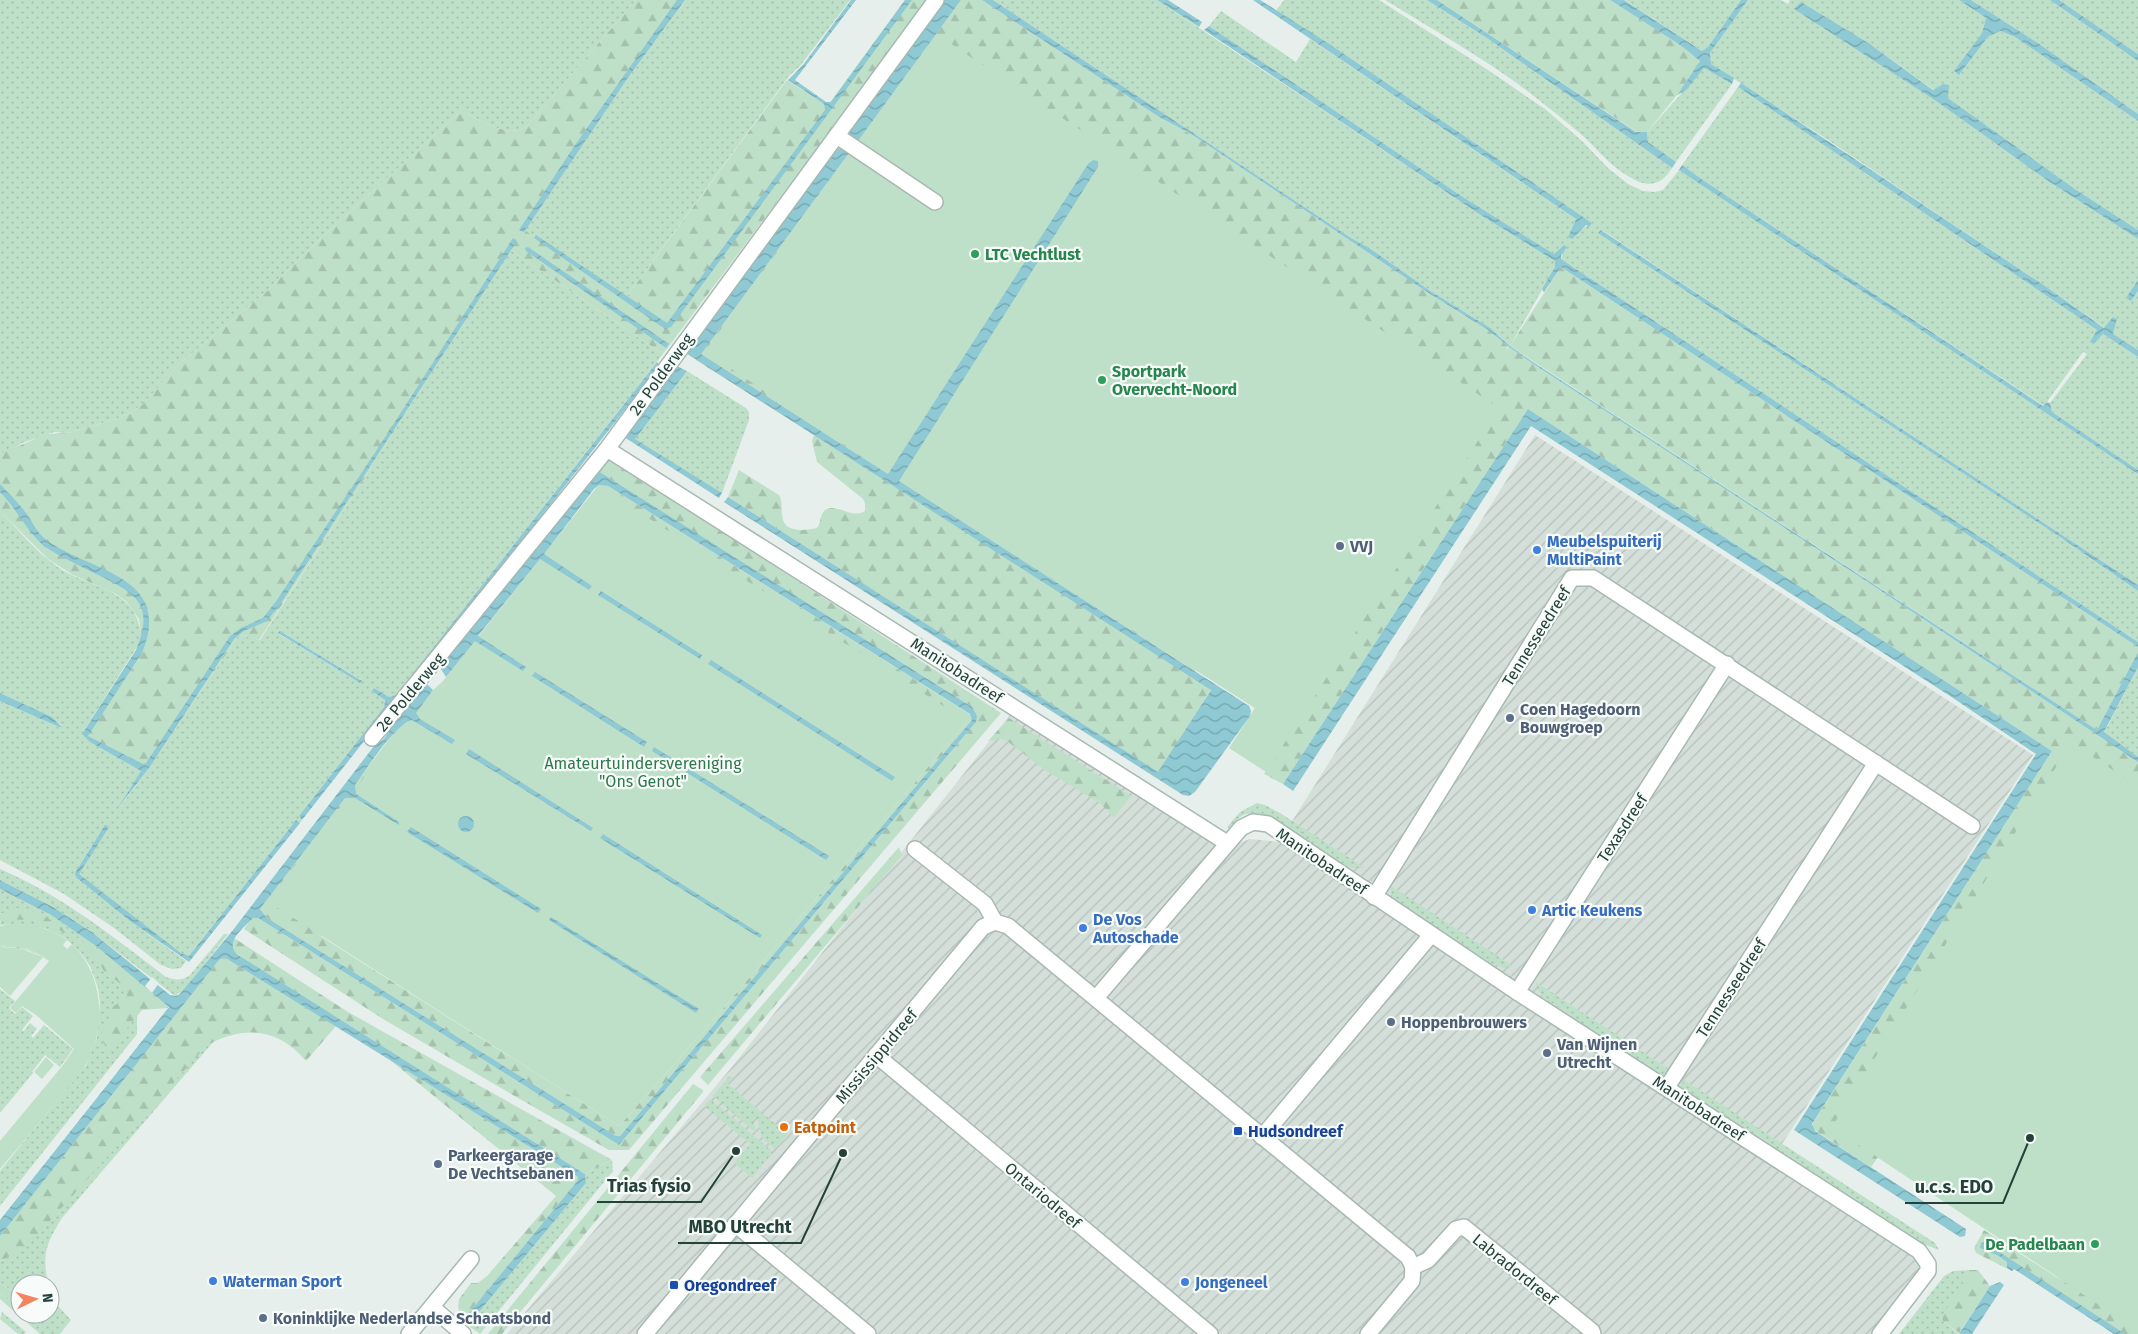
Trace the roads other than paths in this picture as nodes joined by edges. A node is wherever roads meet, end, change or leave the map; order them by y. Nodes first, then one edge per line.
1 (936, 0) edge
2 (836, 136) junction
3 (935, 202) dead end
4 (607, 449) junction
5 (1727, 664) junction
6 (372, 738) dead end
7 (1876, 762) junction
8 (1972, 826) dead end
9 (1226, 843) junction
10 (915, 849) dead end
11 (1374, 897) junction
12 (995, 922) junction
13 (1430, 935) junction
14 (1517, 992) junction
15 (1096, 998) junction
16 (876, 1055) junction
17 (1666, 1087) junction
18 (1262, 1137) junction
19 (735, 1224) junction
20 (471, 1259) dead end
21 (1413, 1267) junction
22 (438, 1312) junction
23 (409, 1334) edge
24 (463, 1334) edge
25 (645, 1334) edge
26 (868, 1334) edge
27 (1210, 1334) edge
28 (1368, 1334) edge
29 (1593, 1334) edge
30 (1880, 1334) edge

1 - 2 street, 2e Polderweg
2 - 3 street
2 - 4 street, 2e Polderweg
4 - 6 street, 2e Polderweg
4 - 9 street, Manitobadreef
5 - 7 street, Tennesseedreef
5 - 11 street, Tennesseedreef
5 - 14 street, Texasdreef
7 - 8 street, Tennesseedreef
7 - 17 street, Tennesseedreef
9 - 11 street, Manitobadreef
9 - 15 street
10 - 12 street
11 - 13 street, Manitobadreef
12 - 15 street
12 - 16 street, Mississippidreef
13 - 14 street, Manitobadreef
13 - 18 street
14 - 17 street, Manitobadreef
15 - 18 street
16 - 19 street, Mississippidreef
16 - 27 street, Ontariodreef
17 - 30 street, Manitobadreef
18 - 21 street
19 - 25 street, Mississippidreef
19 - 26 street
20 - 22 street
21 - 28 street
21 - 29 street, Labradordreef
22 - 23 street
22 - 24 street

